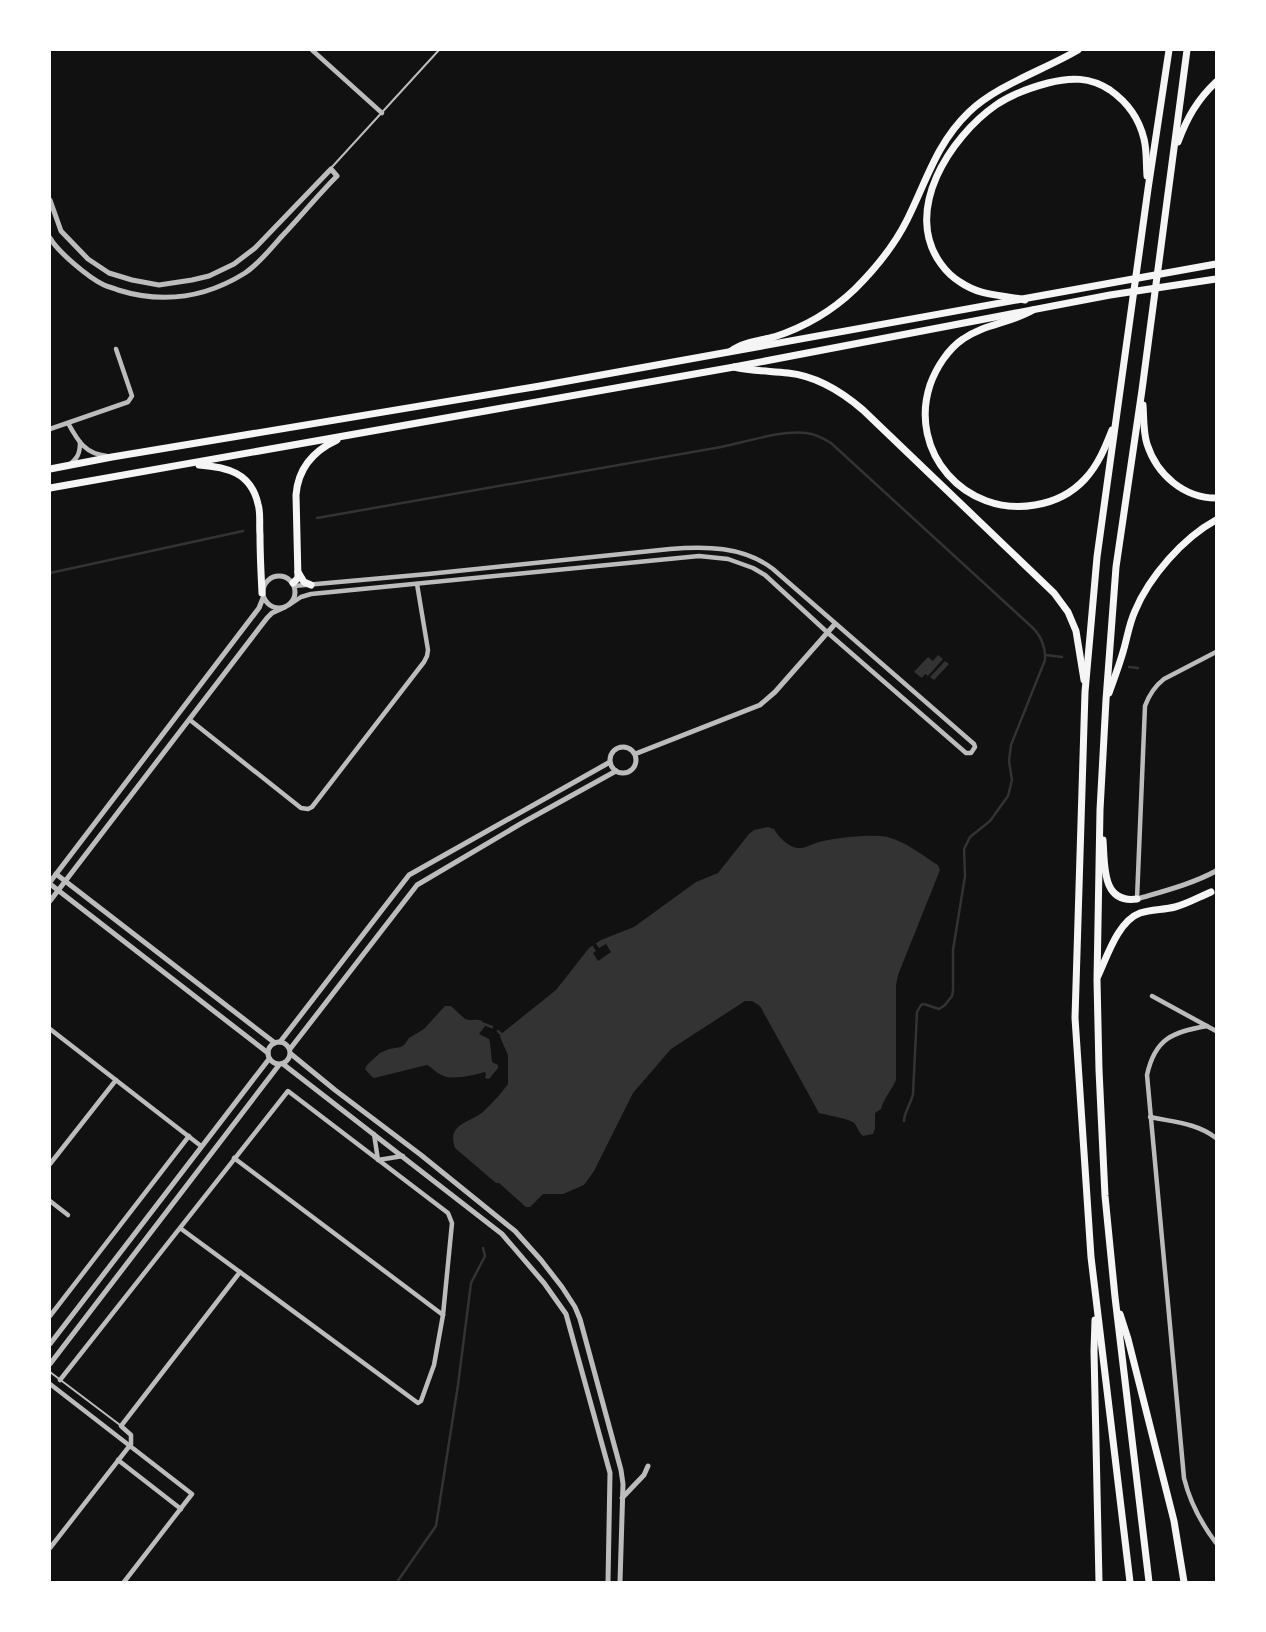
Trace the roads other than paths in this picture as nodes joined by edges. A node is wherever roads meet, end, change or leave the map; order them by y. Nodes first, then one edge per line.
1 (312, 50) edge
2 (439, 50) edge
3 (1078, 50) edge
4 (1169, 50) edge
5 (1188, 50) edge
6 (1216, 82) edge
7 (382, 113) junction
8 (1174, 149) junction
9 (331, 169) junction
10 (1148, 189) junction
11 (50, 200) edge
12 (50, 238) edge
13 (1216, 264) edge
14 (1216, 279) edge
15 (1025, 300) junction
16 (1033, 310) junction
17 (116, 349) dead end
18 (731, 351) junction
19 (734, 367) junction
20 (1142, 390) junction
21 (1117, 414) junction
22 (68, 423) junction
23 (50, 429) edge
24 (349, 435) junction
25 (80, 442) junction
26 (112, 457) junction
27 (188, 464) junction
28 (68, 466) junction
29 (50, 469) edge
30 (50, 488) edge
31 (1216, 498) edge
32 (1216, 520) edge
33 (594, 556) junction
34 (596, 567) junction
35 (297, 569) junction
36 (428, 574) junction
37 (429, 583) junction
38 (294, 584) junction
39 (417, 584) junction
40 (311, 585) junction
41 (263, 595) junction
42 (287, 606) junction
43 (836, 624) junction
44 (828, 632) junction
45 (1216, 652) edge
46 (1086, 692) junction
47 (1106, 700) junction
48 (190, 720) junction
49 (172, 722) junction
50 (182, 730) junction
51 (635, 754) junction
52 (610, 762) junction
53 (616, 771) junction
54 (1100, 810) junction
55 (1216, 871) edge
56 (56, 874) junction
57 (409, 875) junction
58 (65, 881) junction
59 (50, 883) edge
60 (417, 885) junction
61 (58, 890) junction
62 (1214, 892) edge
63 (1137, 899) junction
64 (50, 901) edge
65 (1097, 980) junction
66 (1152, 996) dead end
67 (1207, 1026) junction
68 (50, 1029) edge
69 (1216, 1031) edge
70 (278, 1042) junction
71 (290, 1052) junction
72 (269, 1056) junction
73 (281, 1065) junction
74 (116, 1080) junction
75 (1150, 1117) junction
76 (374, 1134) junction
77 (189, 1136) junction
78 (1216, 1138) edge
79 (202, 1146) junction
80 (403, 1156) junction
81 (234, 1158) junction
82 (378, 1160) junction
83 (50, 1164) edge
84 (50, 1201) edge
85 (68, 1215) dead end
86 (180, 1228) junction
87 (240, 1272) junction
88 (1115, 1297) junction
89 (1096, 1300) junction
90 (443, 1315) junction
91 (50, 1316) edge
92 (50, 1344) edge
93 (50, 1364) edge
94 (50, 1372) edge
95 (60, 1380) junction
96 (50, 1384) edge
97 (121, 1426) junction
98 (129, 1446) junction
99 (118, 1460) junction
100 (648, 1466) dead end
101 (622, 1498) junction
102 (181, 1508) junction
103 (1216, 1541) edge
104 (50, 1548) edge
105 (124, 1582) edge
106 (608, 1582) edge
107 (620, 1582) edge
108 (1099, 1582) edge
109 (1130, 1582) edge
110 (1149, 1582) edge
111 (1184, 1582) edge

1 - 7 street
2 - 7 lane
3 - 18 main road
4 - 10 main road
5 - 8 main road
6 - 8 main road
7 - 9 lane
8 - 20 main road
9 - 11 street
9 - 12 street
10 - 15 main road
10 - 21 main road
13 - 15 main road
14 - 16 main road
15 - 18 main road
16 - 19 main road
16 - 21 main road
17 - 22 street
18 - 26 main road
19 - 24 main road
19 - 46 main road
20 - 31 main road
20 - 47 main road
21 - 46 main road
22 - 23 street
22 - 25 street
24 - 27 main road
24 - 35 main road
25 - 26 street
25 - 28 street
26 - 28 main road
27 - 30 main road
27 - 41 main road
28 - 29 main road
32 - 47 main road
33 - 34 street
33 - 36 street
33 - 43 street
34 - 37 street
34 - 44 street
35 - 38 main road
35 - 40 main road
36 - 37 street
36 - 40 street
37 - 39 street
38 - 40 street
38 - 41 street
38 - 42 street
39 - 42 street
39 - 48 street
41 - 42 street
41 - 49 street
42 - 48 street
43 - 44 street
43 - 44 street
44 - 51 street
45 - 63 street
46 - 89 main road
47 - 54 main road
48 - 50 street
49 - 50 street
49 - 56 street
50 - 58 street
51 - 52 street
51 - 53 street
52 - 53 street
52 - 57 street
53 - 60 street
54 - 63 main road
54 - 65 main road
55 - 63 street
56 - 58 street
56 - 59 street
57 - 60 street
57 - 70 street
58 - 61 street
58 - 70 street
59 - 61 street
60 - 71 street
61 - 64 street
61 - 72 street
62 - 65 main road
65 - 88 main road
66 - 67 street
67 - 69 street
67 - 75 street
68 - 74 street
70 - 71 street
70 - 72 street
71 - 73 street
71 - 101 street
72 - 73 street
72 - 79 street
73 - 76 street
73 - 93 street
74 - 77 street
74 - 83 street
75 - 78 street
75 - 103 street
76 - 80 street
76 - 82 street
77 - 79 street
77 - 91 street
79 - 92 street
80 - 82 street
80 - 106 street
81 - 82 street
81 - 86 street
81 - 90 street
82 - 90 street
84 - 85 street
86 - 87 street
86 - 95 street
87 - 90 street
87 - 97 street
88 - 110 main road
88 - 111 main road
89 - 108 main road
89 - 109 main road
94 - 95 lane
95 - 97 lane
96 - 98 street
97 - 98 street
98 - 99 street
98 - 102 street
99 - 102 street
99 - 104 street
100 - 101 street
101 - 107 street
102 - 105 street

